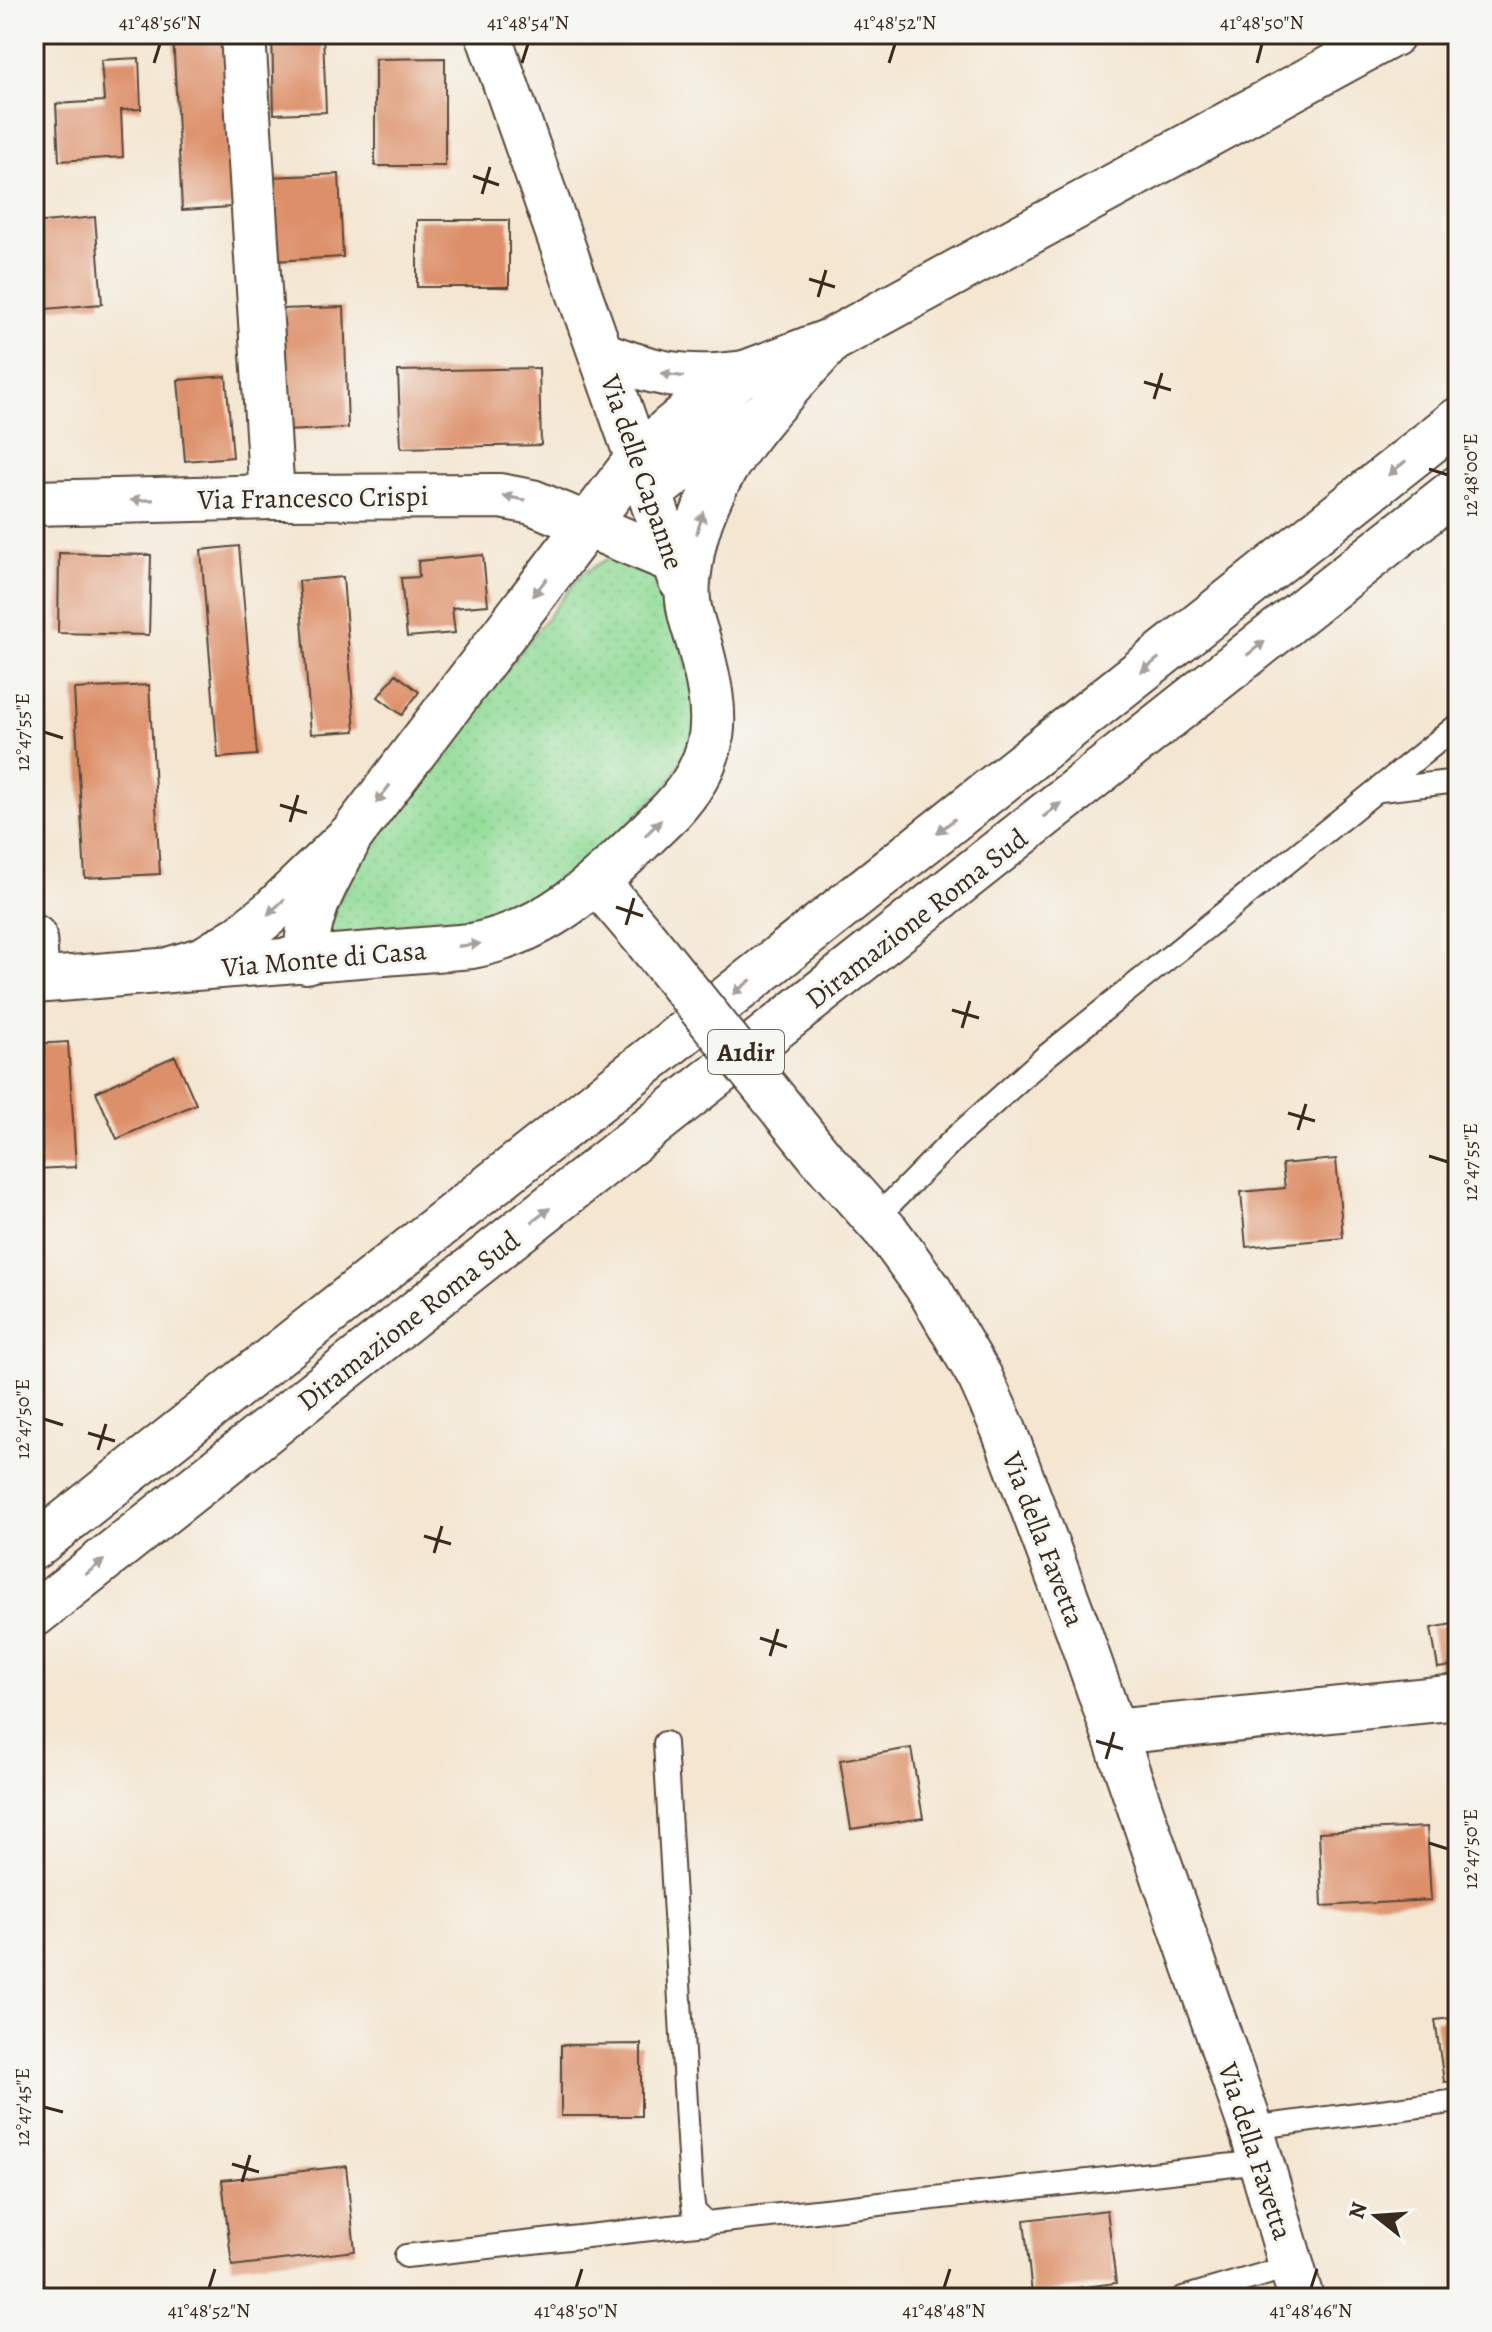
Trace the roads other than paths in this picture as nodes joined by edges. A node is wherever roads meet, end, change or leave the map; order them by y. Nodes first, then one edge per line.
1 (243, 34) edge
2 (488, 34) edge
3 (1393, 34) edge
4 (830, 341) junction
5 (602, 354) junction
6 (745, 373) junction
7 (765, 413) junction
8 (1458, 420) edge
9 (644, 476) junction
10 (1458, 488) edge
11 (272, 497) junction
12 (34, 503) edge
13 (587, 525) junction
14 (681, 581) junction
15 (1458, 725) edge
16 (1458, 781) edge
17 (1379, 790) junction
18 (352, 834) junction
19 (597, 882) junction
20 (34, 937) edge
21 (306, 961) junction
22 (168, 970) junction
23 (35, 981) edge
24 (875, 1219) junction
25 (34, 1547) edge
26 (34, 1615) edge
27 (1458, 1697) edge
28 (1114, 1732) junction
29 (665, 1743) dead end
30 (1458, 2101) edge
31 (1256, 2145) junction
32 (706, 2224) junction
33 (406, 2256) dead end
34 (1297, 2282) edge
35 (1183, 2298) edge

1 - 11 main road
2 - 5 main road, Via delle Capanne
3 - 4 main road
4 - 6 main road
4 - 7 main road
6 -> 5 main road
5 - 9 main road, Via delle Capanne
6 - 9 main road
7 - 9 main road
14 -> 7 main road
8 -> 25 main road, Diramazione Roma Sud / A1dir
9 - 13 main road
9 - 14 main road, Via delle Capanne
26 -> 10 main road, Diramazione Roma Sud / A1dir
11 -> 12 main road, Via Francesco Crispi
13 -> 11 main road, Via Francesco Crispi
13 - 14 main road, Via Francesco Crispi
13 -> 18 main road
19 -> 14 main road, Via delle Capanne
15 - 17 lane
16 - 17 lane
17 - 24 lane
18 - 21 main road
18 -> 22 main road
21 -> 19 main road, Via Monte di Casa
19 - 24 main road, Via della Favetta, bridge
20 - 23 main road
21 - 22 main road, Via Monte di Casa
22 - 23 main road, Via Monte di Casa
24 - 28 main road, Via della Favetta
27 - 28 main road
28 - 31 main road, Via della Favetta
29 - 32 lane
30 - 31 lane
31 - 32 lane
31 - 34 main road, Via della Favetta
32 - 33 lane
34 - 35 lane

